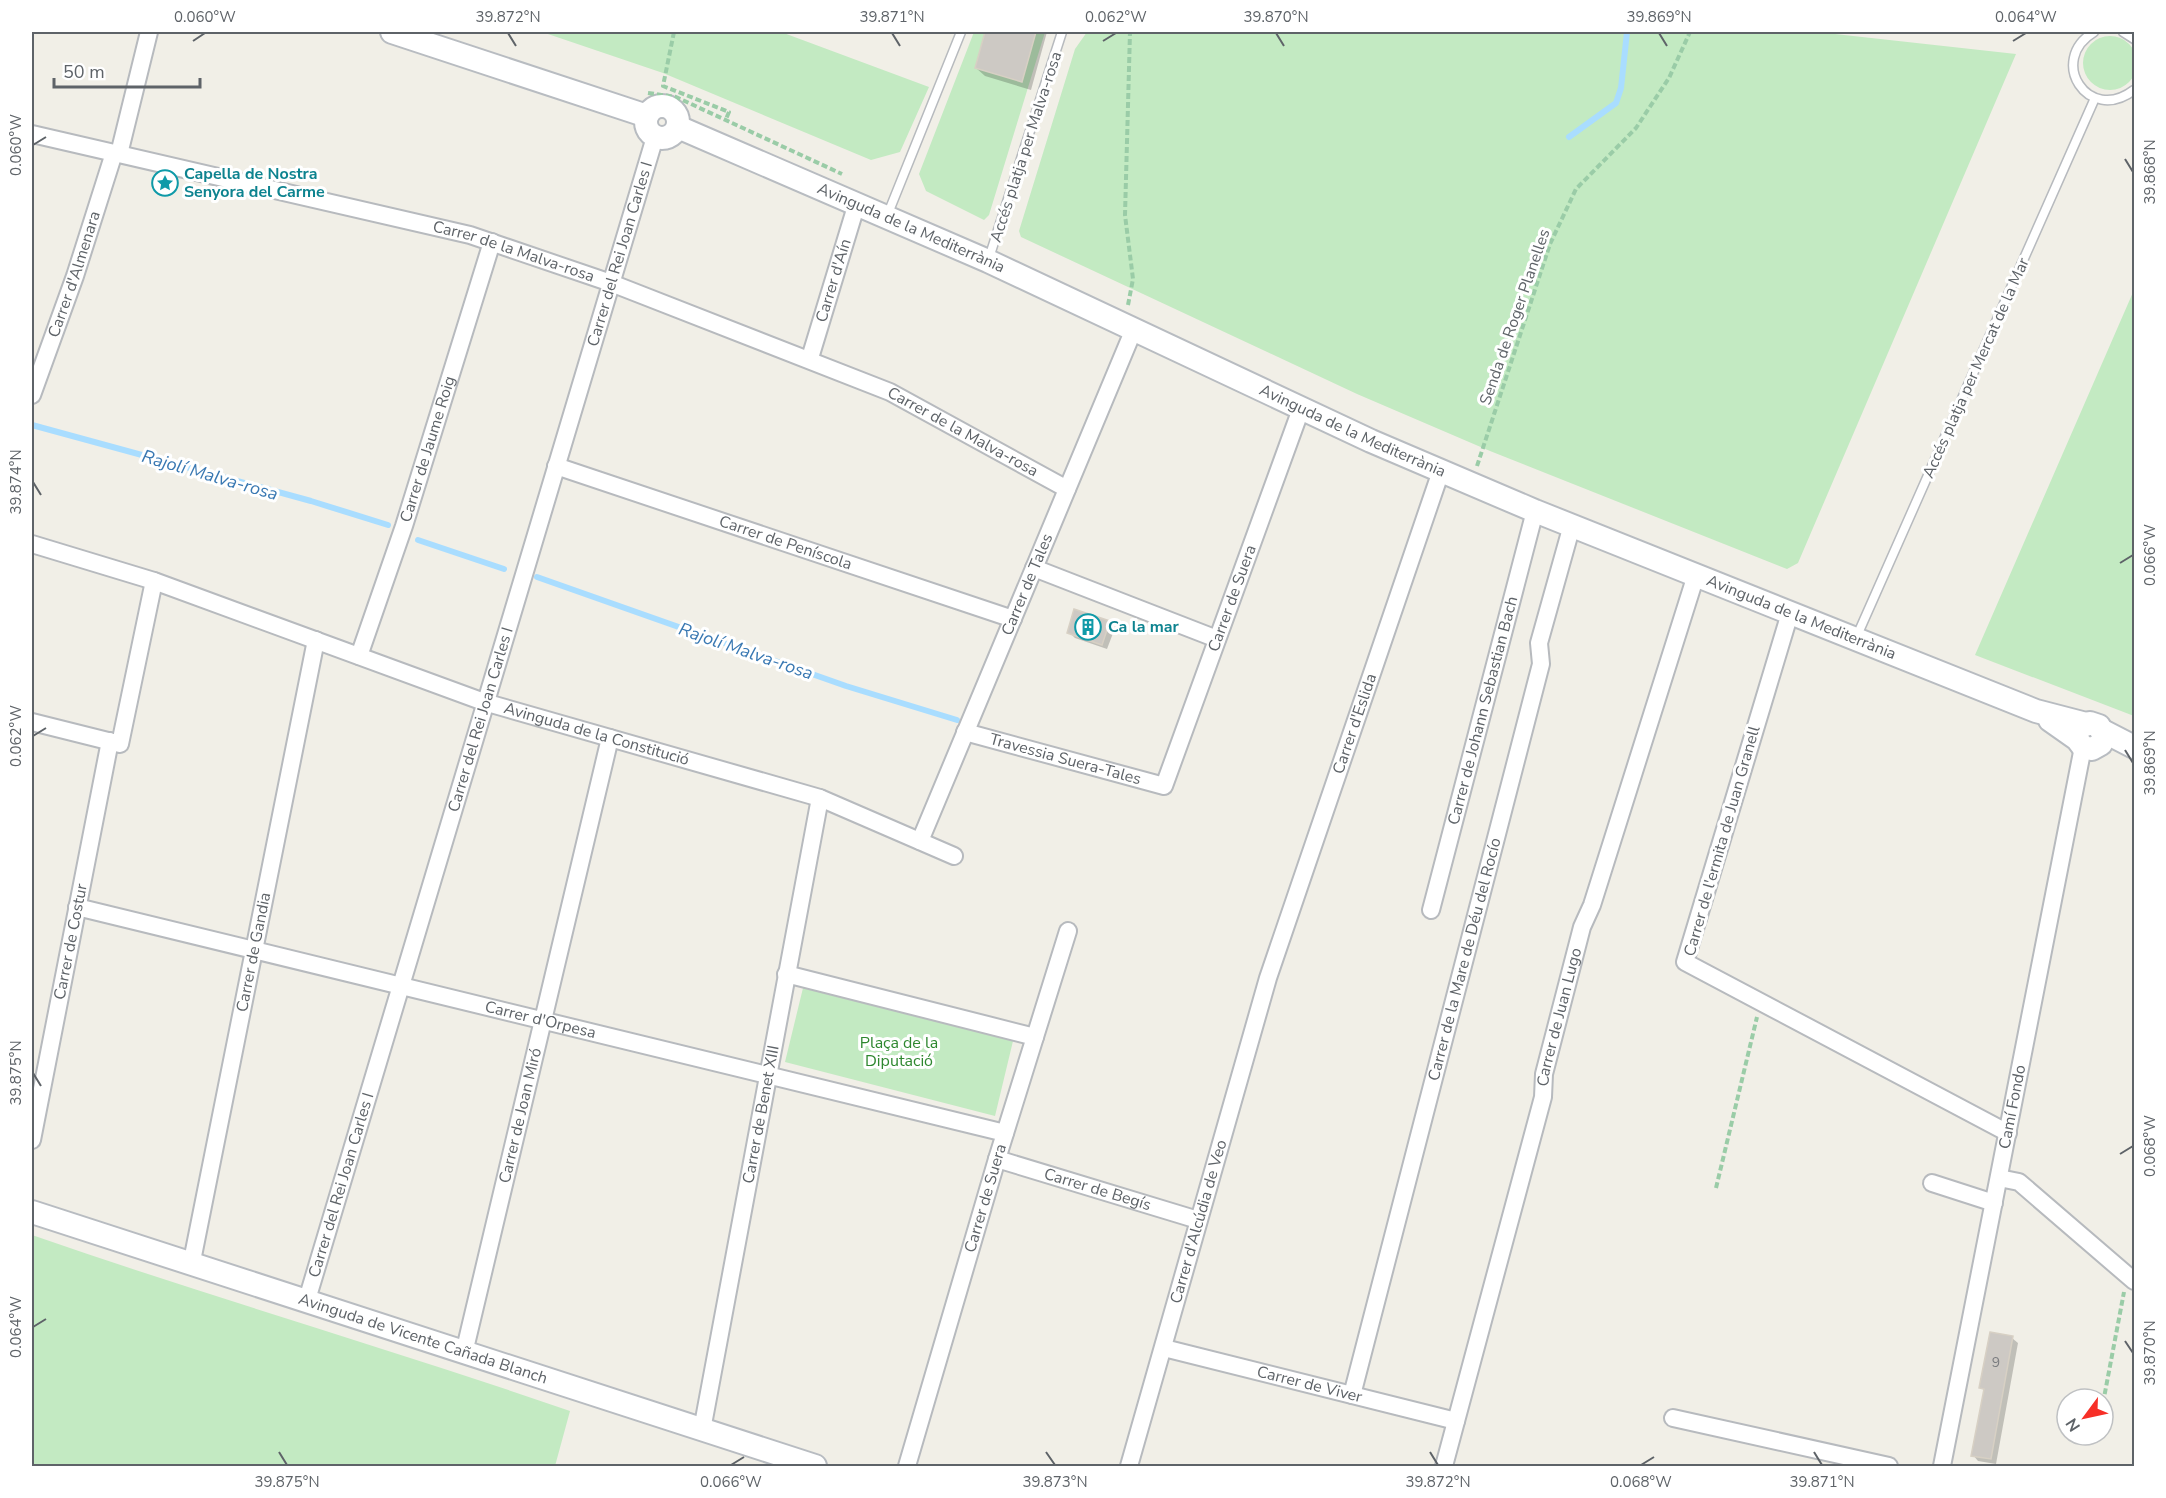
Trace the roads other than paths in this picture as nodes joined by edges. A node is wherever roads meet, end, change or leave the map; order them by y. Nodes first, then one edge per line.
1 (149, 32) edge
2 (392, 32) edge
3 (961, 32) edge
4 (1062, 32) edge
5 (2094, 32) edge
6 (2123, 32) edge
7 (2134, 39) edge
8 (2134, 90) edge
9 (2096, 98) junction
10 (651, 126) junction
11 (32, 134) edge
12 (116, 154) junction
13 (857, 203) junction
14 (887, 217) junction
15 (492, 242) junction
16 (988, 261) junction
17 (611, 283) junction
18 (1130, 319) junction
19 (32, 346) edge
20 (48, 350) junction
21 (810, 358) junction
22 (32, 395) edge
23 (1301, 409) junction
24 (556, 466) junction
25 (1441, 471) junction
26 (1067, 489) junction
27 (1535, 511) junction
28 (1572, 525) junction
29 (32, 544) edge
30 (1034, 568) junction
31 (1696, 575) junction
32 (154, 581) junction
33 (1790, 613) junction
34 (1013, 620) junction
35 (1217, 639) junction
36 (1856, 639) junction
37 (316, 640) junction
38 (358, 656) junction
39 (484, 702) junction
40 (32, 722) edge
41 (965, 732) junction
42 (2089, 737) junction
43 (610, 738) junction
44 (115, 742) junction
45 (2134, 747) edge
46 (1164, 786) joint
47 (820, 798) junction
48 (920, 841) junction
49 (954, 856) dead end
50 (77, 907) junction
51 (1431, 910) dead end
52 (1068, 931) dead end
53 (254, 950) junction
54 (786, 974) junction
55 (1268, 978) joint
56 (401, 986) junction
57 (543, 1020) junction
58 (1035, 1037) junction
59 (767, 1075) junction
60 (1005, 1133) junction
61 (2008, 1133) junction
62 (32, 1140) edge
63 (997, 1159) junction
64 (1999, 1178) junction
65 (1932, 1183) dead end
66 (1994, 1203) junction
67 (32, 1212) edge
68 (1198, 1220) junction
69 (191, 1266) junction
70 (2131, 1278) edge
71 (306, 1303) junction
72 (1164, 1348) junction
73 (464, 1353) junction
74 (1352, 1395) junction
75 (1673, 1418) dead end
76 (1456, 1421) junction
77 (702, 1430) junction
78 (804, 1465) edge
79 (907, 1467) edge
80 (1129, 1467) edge
81 (1444, 1467) edge
82 (1889, 1467) edge
83 (1942, 1467) edge

1 - 12 street, Carrer d'Almenara
2 - 10 street
3 - 14 lane
4 - 16 lane, Accés platja per Malva-rosa
5 - 9 lane
6 - 7 lane
8 - 9 lane
9 - 36 lane, Accés platja per Mercat de la Mar
10 - 13 street, Avinguda de la Mediterrània
10 - 17 street, Carrer del Rei Joan Carles I
11 - 12 street, Carrer de la Malva-rosa
12 - 15 street, Carrer de la Malva-rosa
12 - 20 street, Carrer d'Almenara
13 - 14 street, Avinguda de la Mediterrània
13 - 21 street, Carrer d'Aín
14 - 16 street, Avinguda de la Mediterrània
15 - 17 street, Carrer de la Malva-rosa
15 - 38 street, Carrer de Jaume Roig
16 - 18 street, Avinguda de la Mediterrània
17 - 21 street, Carrer de la Malva-rosa
17 - 24 street, Carrer del Rei Joan Carles I
18 - 23 street, Avinguda de la Mediterrània
18 - 26 street, Carrer de Tales
19 - 20 street
20 - 22 street, Carrer d'Almenara
21 - 26 street, Carrer de la Malva-rosa
23 - 25 street, Avinguda de la Mediterrània
23 - 35 street, Carrer de Suera
24 - 34 street, Carrer de Peníscola
24 - 39 street, Carrer del Rei Joan Carles I
25 - 27 street, Avinguda de la Mediterrània
25 - 55 street, Carrer d'Eslida
26 - 30 street, Carrer de Tales
27 - 28 street, Avinguda de la Mediterrània
27 - 51 street, Carrer de Johann Sebastian Bach
28 - 31 street, Avinguda de la Mediterrània
28 - 74 street, Carrer de la Mare de Déu del Rocío
29 - 32 street, Avinguda de la Constitució
30 - 34 street, Carrer de Tales
30 - 35 street
31 - 33 street, Avinguda de la Mediterrània
31 - 76 street, Carrer de Juan Lugo
32 - 37 street, Avinguda de la Constitució
32 - 44 street, Carrer de Costur
33 - 36 street, Avinguda de la Mediterrània
33 - 61 street, Carrer de l'ermita de Juan Granell
34 - 41 street, Carrer de Tales
35 - 46 street, Carrer de Suera
36 - 42 street, Avinguda de la Mediterrània
37 - 38 street, Avinguda de la Constitució
37 - 53 street, Carrer de Gandia
38 - 39 street, Avinguda de la Constitució
39 - 43 street, Avinguda de la Constitució
39 - 56 street, Carrer del Rei Joan Carles I
40 - 44 street
41 - 46 street, Travessia Suera-Tales
41 - 48 street, Carrer de Tales
42 - 45 street, Avinguda de la Mediterrània
42 - 61 street, Camí Fondo
43 - 47 street, Avinguda de la Constitució
43 - 57 street, Carrer de Joan Miró
44 - 50 street, Carrer de Costur
47 - 48 street, Avinguda de la Constitució
47 - 54 street, Carrer de Benet XIII
48 - 49 street, Avinguda de la Constitució
50 - 53 street, Carrer d'Orpesa
50 - 62 street, Carrer de Costur
52 - 58 street, Carrer de Suera
53 - 56 street, Carrer d'Orpesa
53 - 69 street, Carrer de Gandia
54 - 58 street
54 - 59 street, Carrer de Benet XIII
55 - 68 street, Carrer d'Alcúdia de Veo
56 - 57 street, Carrer d'Orpesa
56 - 71 street, Carrer del Rei Joan Carles I
57 - 59 street, Carrer d'Orpesa
57 - 73 street, Carrer de Joan Miró
58 - 60 street, Carrer de Suera
59 - 60 street, Carrer d'Orpesa
59 - 77 street, Carrer de Benet XIII
60 - 63 street, Carrer de Suera
61 - 64 street, Camí Fondo
63 - 68 street, Carrer de Begís
63 - 79 street, Carrer de Suera
64 - 66 street, Camí Fondo
64 - 70 street
65 - 66 street
66 - 83 street, Camí Fondo
67 - 69 street, Avinguda de Vicente Cañada Blanch
68 - 72 street, Carrer d'Alcúdia de Veo
69 - 71 street, Avinguda de Vicente Cañada Blanch
71 - 73 street, Avinguda de Vicente Cañada Blanch
72 - 74 street, Carrer de Viver
72 - 80 street, Carrer d'Alcúdia de Veo
73 - 77 street, Avinguda de Vicente Cañada Blanch
74 - 76 street, Carrer de Viver
75 - 82 street
76 - 81 street, Carrer de Juan Lugo
77 - 78 street, Avinguda de Vicente Cañada Blanch

